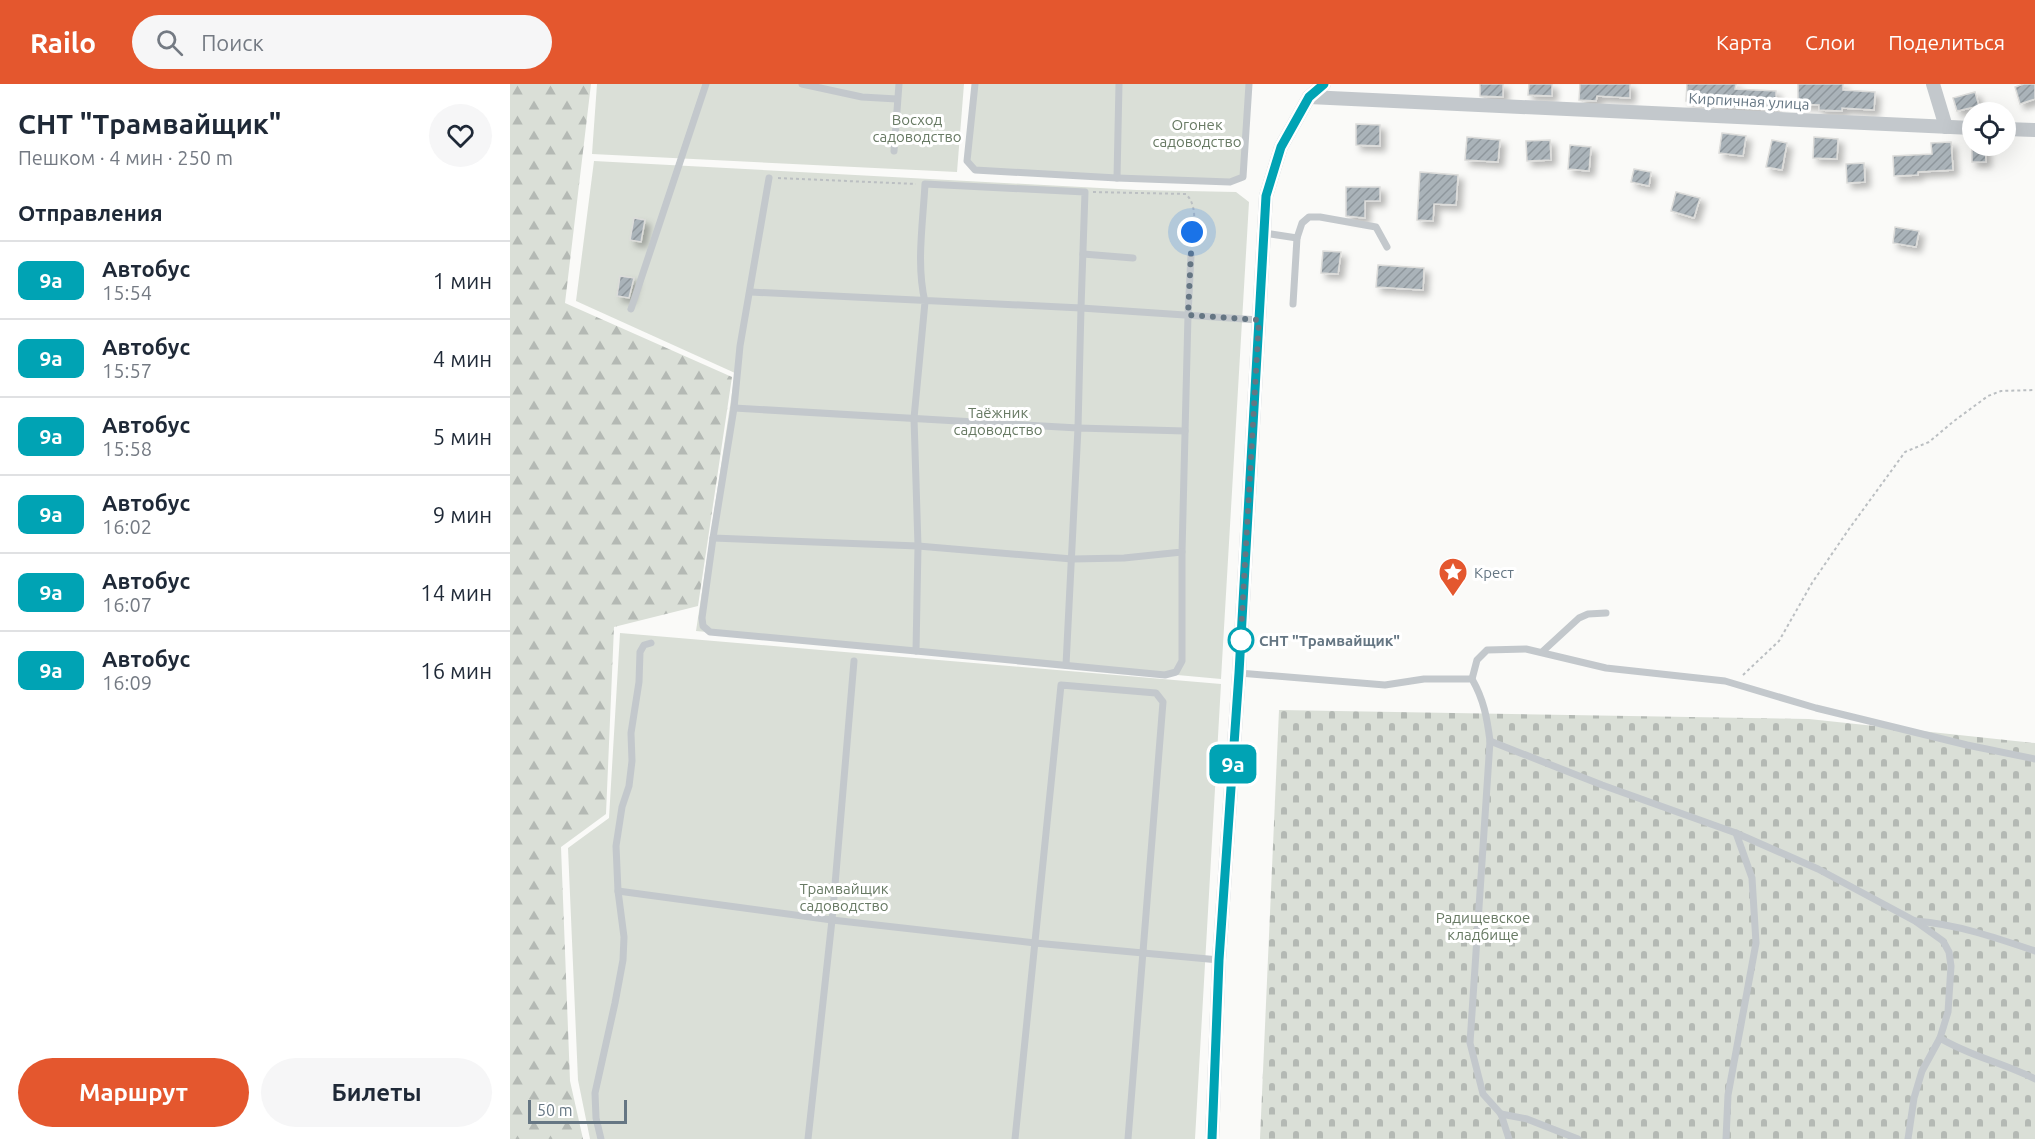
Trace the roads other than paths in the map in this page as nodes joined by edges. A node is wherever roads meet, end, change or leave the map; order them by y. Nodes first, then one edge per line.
1 (706, 84) edge
2 (802, 84) edge
3 (899, 84) edge
4 (975, 84) edge
5 (1119, 84) edge
6 (1249, 84) edge
7 (1324, 84) edge
8 (1933, 84) edge
9 (1309, 97) junction
10 (897, 99) junction
11 (1946, 127) junction
12 (1962, 128) edge
13 (2016, 129) edge
14 (2035, 130) edge
15 (894, 151) dead end
16 (769, 178) road end
17 (1117, 178) junction
18 (1264, 233) junction
19 (1297, 238) junction
20 (1387, 247) dead end
21 (1083, 254) junction
22 (1191, 255) road end
23 (1133, 258) dead end
24 (751, 292) junction
25 (925, 302) junction
26 (1293, 304) dead end
27 (1081, 308) junction
28 (631, 309) dead end
29 (1188, 315) junction
30 (1259, 320) junction
31 (734, 408) junction
32 (914, 418) junction
33 (1078, 428) junction
34 (1185, 431) junction
35 (713, 538) junction
36 (918, 546) junction
37 (1182, 552) junction
38 (1072, 559) junction
39 (1606, 613) dead end
40 (651, 643) dead end
41 (916, 651) junction
42 (1542, 652) junction
43 (854, 661) dead end
44 (1066, 665) junction
45 (1239, 673) junction
46 (1472, 679) junction
47 (1490, 741) junction
48 (2035, 759) edge
49 (1736, 833) junction
50 (618, 891) junction
51 (832, 920) junction
52 (1915, 921) junction
53 (1035, 943) junction
54 (2035, 951) edge
55 (1142, 953) junction
56 (1219, 960) junction
57 (1940, 1038) junction
58 (2035, 1078) edge
59 (1501, 1114) junction
60 (601, 1139) edge
61 (808, 1139) edge
62 (1015, 1139) edge
63 (1128, 1139) edge
64 (1212, 1139) edge
65 (1509, 1139) edge
66 (1578, 1139) edge
67 (1726, 1139) edge
68 (1908, 1139) edge

1 - 28 lane
2 - 10 lane
3 - 10 lane
4 - 17 lane
5 - 17 lane
6 - 17 lane
7 - 9 street
8 - 11 street
9 - 11 street, Кирпичная улица
9 - 18 street
10 - 15 lane
11 - 12 street, Кирпичная улица
13 - 14 street
16 - 24 lane
18 - 19 lane
18 - 30 street
19 - 20 lane
19 - 26 lane
21 - 23 lane
21 - 25 lane
21 - 27 lane
22 - 29 lane
24 - 25 lane
24 - 31 lane
25 - 27 lane
25 - 32 lane
27 - 29 lane
27 - 33 lane
29 - 30 lane
29 - 34 lane
30 - 45 street
31 - 32 lane
31 - 35 lane
32 - 33 lane
32 - 36 lane
33 - 34 lane
33 - 38 lane
34 - 37 lane
35 - 36 lane
35 - 41 lane
36 - 38 lane
36 - 41 lane
37 - 38 lane
37 - 44 lane
38 - 44 lane
39 - 42 lane
40 - 50 lane
41 - 44 lane
42 - 46 lane
42 - 48 lane
43 - 51 lane
45 - 46 lane
45 - 56 street
46 - 47 lane
47 - 49 lane
47 - 59 lane
49 - 52 lane
49 - 67 lane
50 - 51 lane
50 - 60 lane
51 - 53 lane
51 - 61 lane
52 - 54 lane
52 - 57 lane
53 - 55 lane
53 - 55 lane
53 - 62 lane
55 - 56 lane
55 - 63 lane
56 - 64 street
57 - 58 lane
57 - 68 lane
59 - 65 lane
59 - 66 lane

